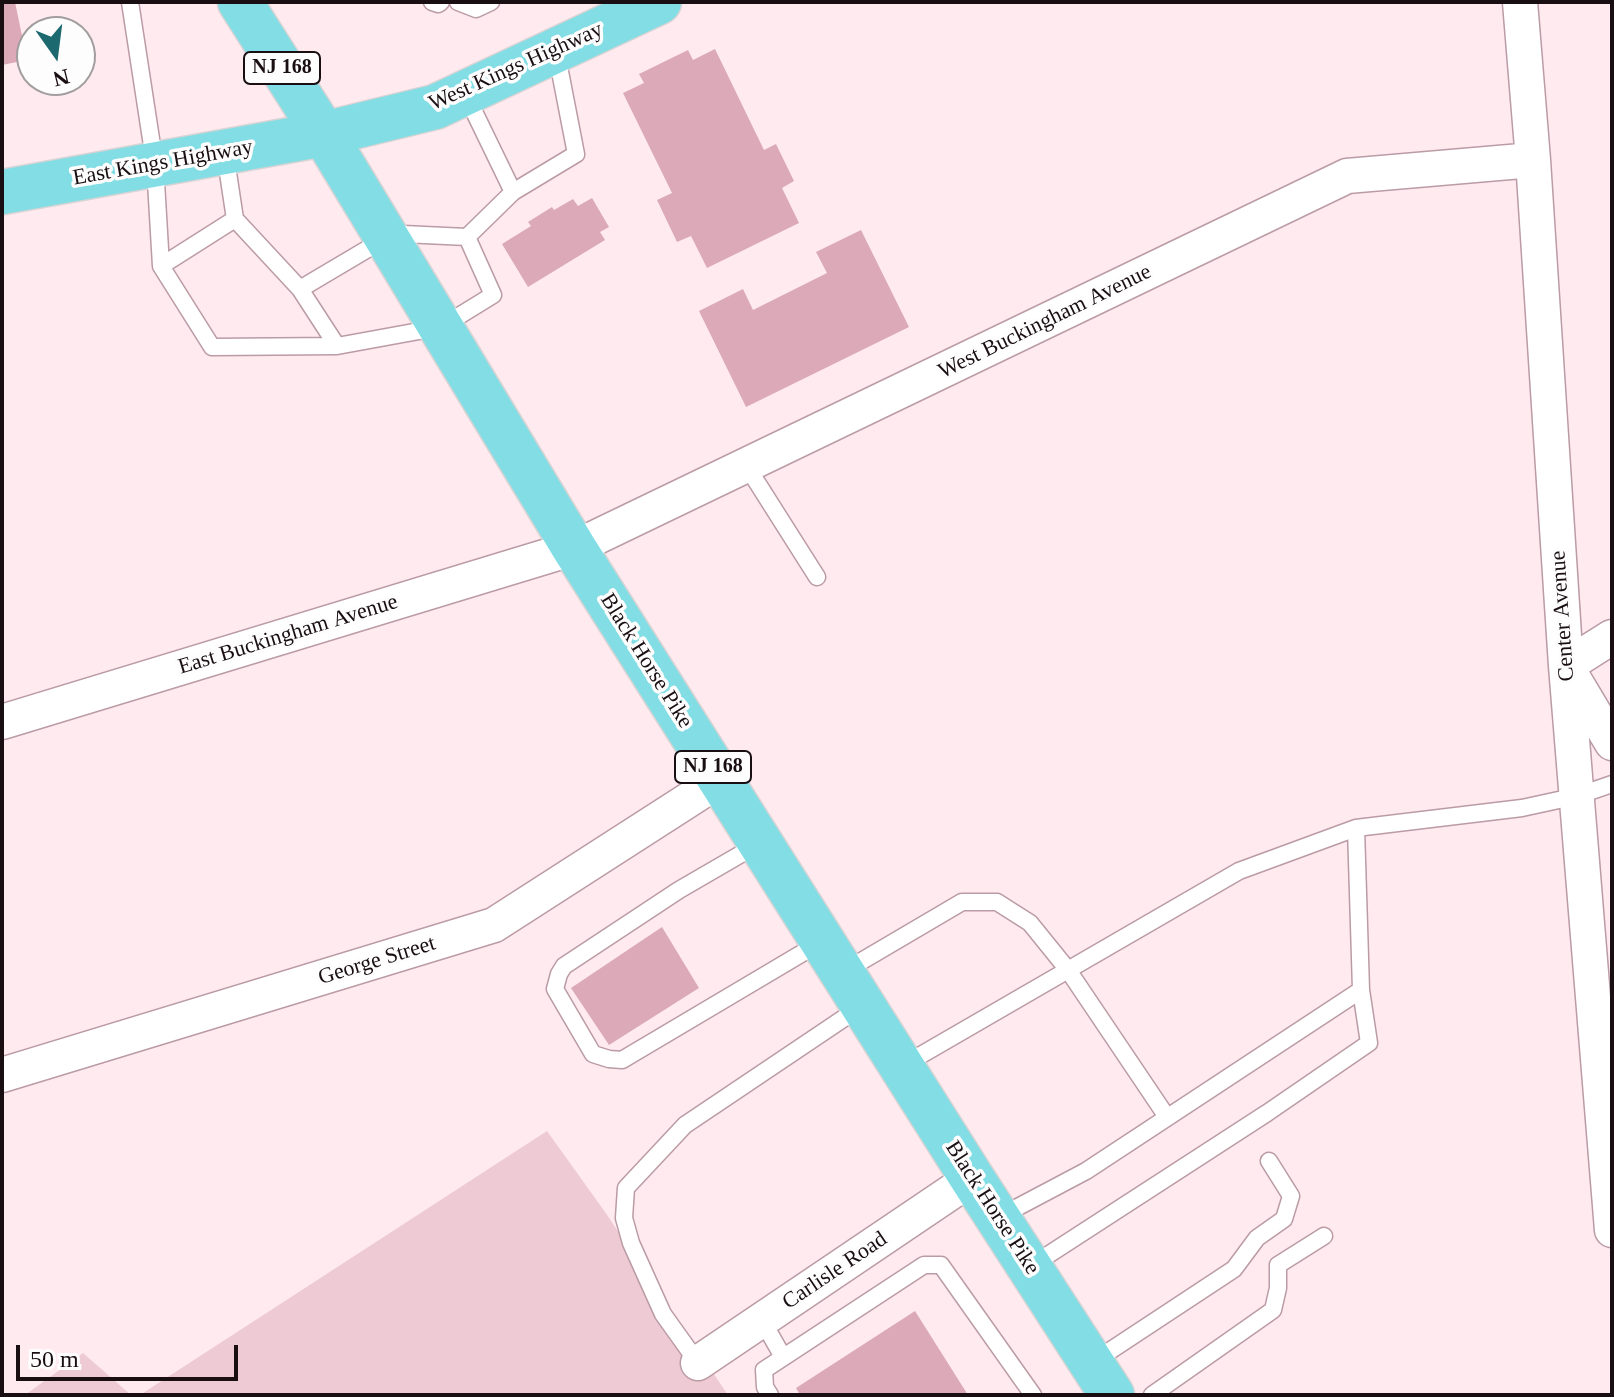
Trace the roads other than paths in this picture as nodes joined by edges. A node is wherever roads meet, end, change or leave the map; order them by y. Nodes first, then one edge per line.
1 (130, 2) edge
2 (240, 2) edge
3 (432, 2) edge
4 (441, 2) edge
5 (458, 2) edge
6 (491, 2) edge
7 (659, 2) edge
8 (1520, 2) edge
9 (556, 50) junction
10 (465, 93) junction
11 (324, 134) junction
12 (225, 152) junction
13 (1533, 160) junction
14 (155, 165) junction
15 (2, 192) edge
16 (513, 192) junction
17 (235, 219) junction
18 (467, 237) junction
19 (386, 238) junction
20 (161, 266) junction
21 (300, 289) junction
22 (441, 327) junction
23 (337, 346) junction
24 (746, 465) junction
25 (574, 548) junction
26 (817, 577) dead end
27 (1612, 637) edge
28 (1566, 666) junction
29 (2, 722) edge
30 (1612, 743) edge
31 (721, 779) junction
32 (1612, 784) edge
33 (1577, 796) junction
34 (1356, 828) junction
35 (761, 842) junction
36 (1068, 970) junction
37 (843, 973) junction
38 (1361, 990) junction
39 (902, 1066) junction
40 (2, 1075) edge
41 (1167, 1117) junction
42 (1269, 1161) dead end
43 (972, 1178) junction
44 (998, 1217) junction
45 (1612, 1230) edge
46 (1324, 1236) dead end
47 (1030, 1267) junction
48 (762, 1320) junction
49 (783, 1357) junction
50 (698, 1363) joint
51 (1102, 1379) edge
52 (770, 1395) edge
53 (1033, 1395) edge
54 (1152, 1395) edge

1 - 14 lane
2 - 11 main road, Black Horse Pike / NJ 168
3 - 4 lane
5 - 6 lane
7 - 9 main road, West Kings Highway
8 - 13 street, Center Avenue
9 - 10 main road, West Kings Highway
9 - 16 lane
10 - 11 main road, West Kings Highway
10 - 16 lane
11 - 12 main road, East Kings Highway
11 - 19 main road, Black Horse Pike / NJ 168
12 - 14 main road, East Kings Highway
12 - 17 lane
13 - 24 street, West Buckingham Avenue
13 - 28 street, Center Avenue
14 - 15 main road, East Kings Highway
14 - 20 lane
16 - 18 lane
17 - 20 lane
17 - 21 lane
18 - 19 lane
18 - 22 lane
19 - 21 lane
19 - 22 main road, Black Horse Pike / NJ 168
20 - 23 lane
21 - 23 lane
22 - 23 lane
22 - 25 main road, Black Horse Pike / NJ 168
24 - 25 street, West Buckingham Avenue
24 - 26 lane
25 - 29 street, East Buckingham Avenue
25 - 31 main road, Black Horse Pike / NJ 168
27 - 28 street
28 - 30 street
28 - 33 street, Center Avenue
31 - 35 main road, Black Horse Pike / NJ 168
31 - 40 street, George Street
32 - 33 lane
33 - 34 lane
33 - 45 street, Center Avenue
34 - 36 lane
34 - 38 lane
35 - 37 main road, Black Horse Pike / NJ 168
35 - 37 lane
36 - 37 lane
36 - 39 lane
36 - 41 lane
37 - 39 main road, Black Horse Pike / NJ 168
37 - 50 lane
38 - 41 lane
38 - 47 lane
39 - 43 main road, Black Horse Pike / NJ 168
41 - 44 lane
42 - 51 lane
43 - 44 main road, Black Horse Pike / NJ 168
43 - 48 street, Carlisle Road
44 - 47 main road, Black Horse Pike / NJ 168
46 - 54 lane
47 - 51 main road, Black Horse Pike / NJ 168
48 - 49 lane
48 - 50 street, Carlisle Road
49 - 52 lane
49 - 53 lane

